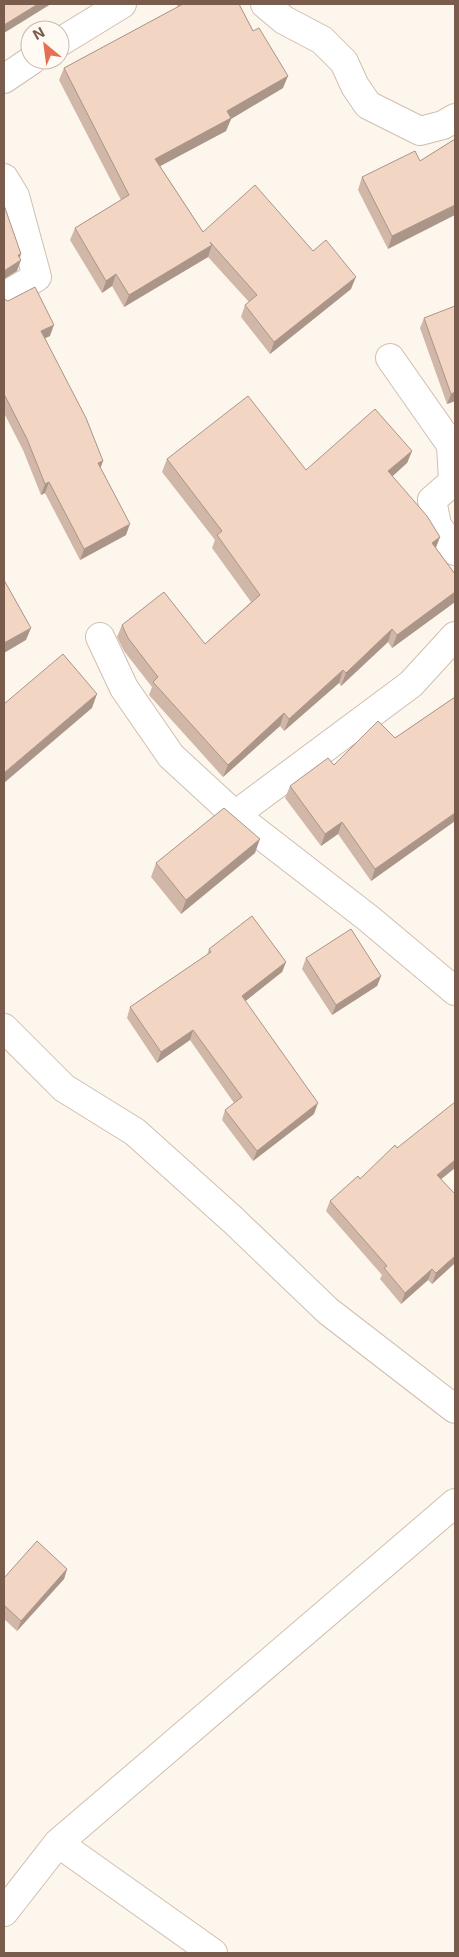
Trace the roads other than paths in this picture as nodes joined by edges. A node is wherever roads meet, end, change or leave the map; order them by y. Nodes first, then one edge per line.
1 (122, 4) edge
2 (265, 4) edge
3 (70, 36) edge
4 (20, 68) edge
5 (4, 79) edge
6 (455, 118) edge
7 (4, 178) edge
8 (4, 296) edge
9 (390, 358) dead end
10 (454, 480) edge
11 (455, 551) edge
12 (455, 636) edge
13 (100, 637) dead end
14 (235, 815) junction
15 (455, 992) edge
16 (4, 1028) edge
17 (455, 1409) edge
18 (455, 1503) edge
19 (58, 1843) junction
20 (4, 1912) edge
21 (213, 1953) edge

1 - 3 street
2 - 6 street
4 - 5 street
7 - 8 street
9 - 10 street
10 - 11 street
12 - 14 street
13 - 14 street
14 - 15 street
16 - 17 street
18 - 19 street
19 - 20 street
19 - 21 street

